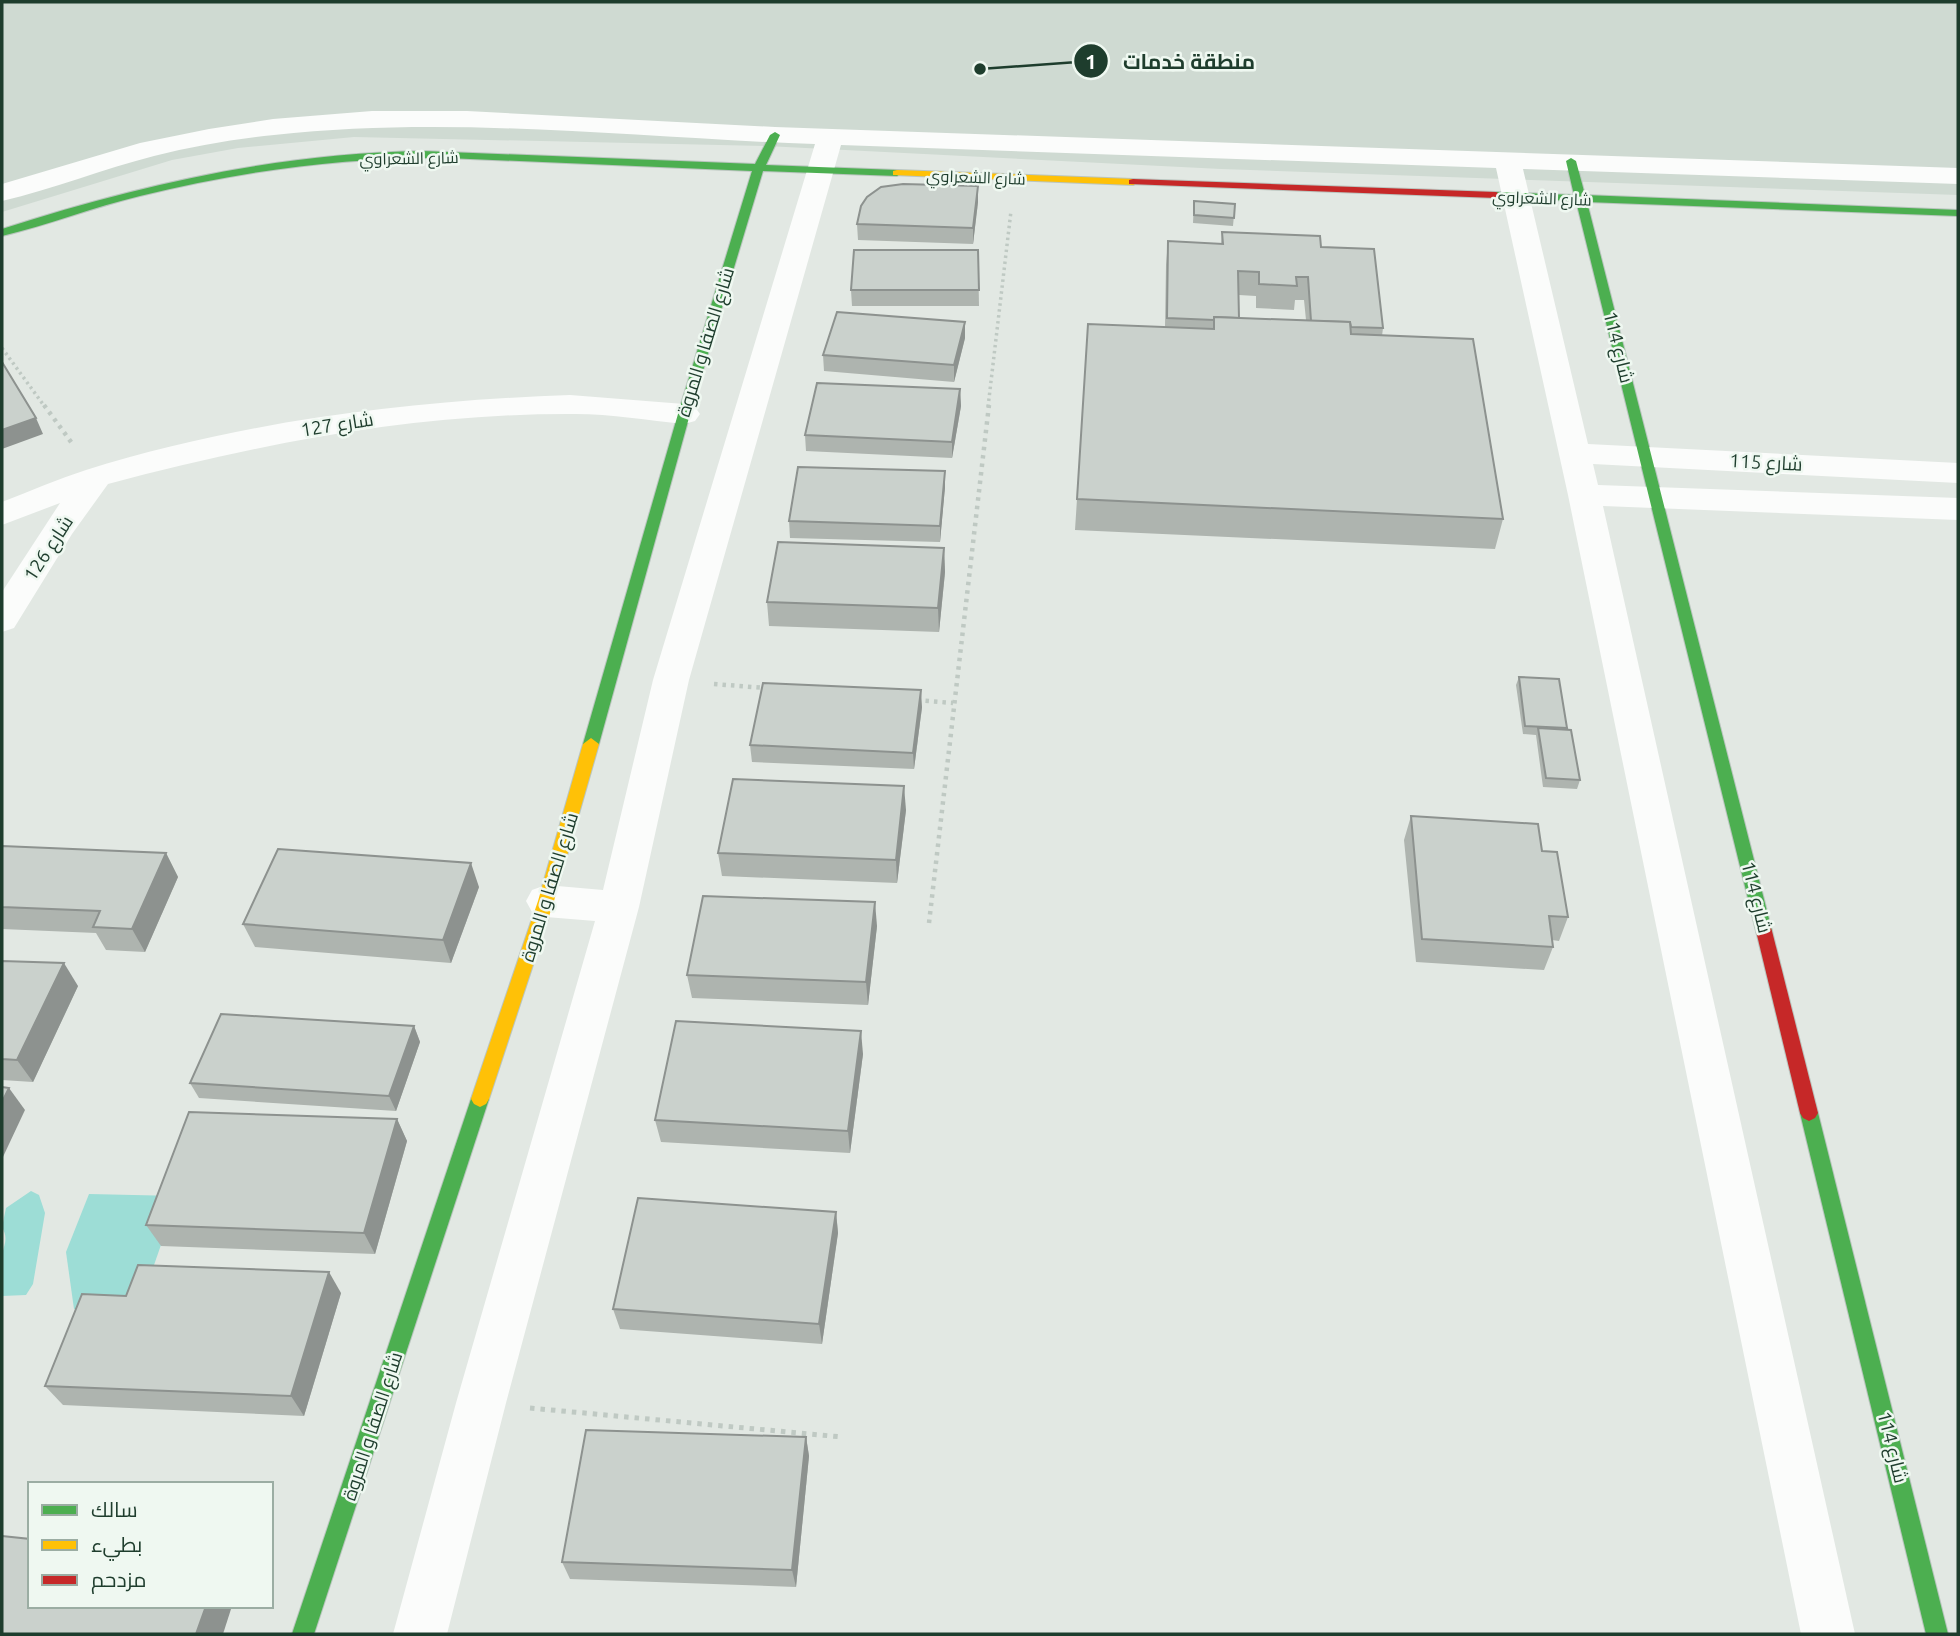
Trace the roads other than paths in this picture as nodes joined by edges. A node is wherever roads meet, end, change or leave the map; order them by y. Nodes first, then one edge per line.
1 (775, 135) junction
2 (825, 154) junction
3 (1572, 161) junction
4 (758, 169) junction
5 (1958, 176) edge
6 (1513, 179) junction
7 (2, 193) edge
8 (1581, 199) junction
9 (1958, 213) edge
10 (2, 233) edge
11 (684, 414) junction
12 (1574, 453) junction
13 (1647, 456) junction
14 (1958, 472) edge
15 (97, 477) junction
16 (1584, 495) junction
17 (1658, 497) junction
18 (1958, 509) edge
19 (2, 514) edge
20 (2, 620) edge
21 (547, 901) junction
22 (619, 907) junction
23 (303, 1634) edge
24 (420, 1634) edge
25 (1828, 1634) edge
26 (1937, 1634) edge

1 - 2 street, شارع الشعراوي
1 - 4 street, شارع الصفا و المروة
1 - 7 street, شارع الشعراوي
2 - 4 street, شارع الشعراوي
2 - 6 street, شارع الشعراوي
2 - 6 street, شارع الشعراوي
2 - 22 street
3 - 5 street, شارع الشعراوي
3 - 6 street, شارع الشعراوي
3 - 8 street, شارع 114
4 - 10 street, شارع الشعراوي
4 - 11 street, شارع الصفا و المروة
6 - 8 street, شارع الشعراوي
6 - 12 street
8 - 9 street, شارع الشعراوي
8 - 13 street, شارع 114
11 - 15 street, شارع 127
11 - 21 street, شارع الصفا و المروة
12 - 13 street, شارع 115
12 - 16 street
13 - 14 street, شارع 115
13 - 17 street, شارع 114
15 - 19 street, شارع 127
15 - 20 street, شارع 126
16 - 17 street, شارع 115
16 - 25 street
17 - 18 street, شارع 115
17 - 26 street, شارع 114
21 - 22 street
21 - 23 street, شارع الصفا و المروة
22 - 24 street

